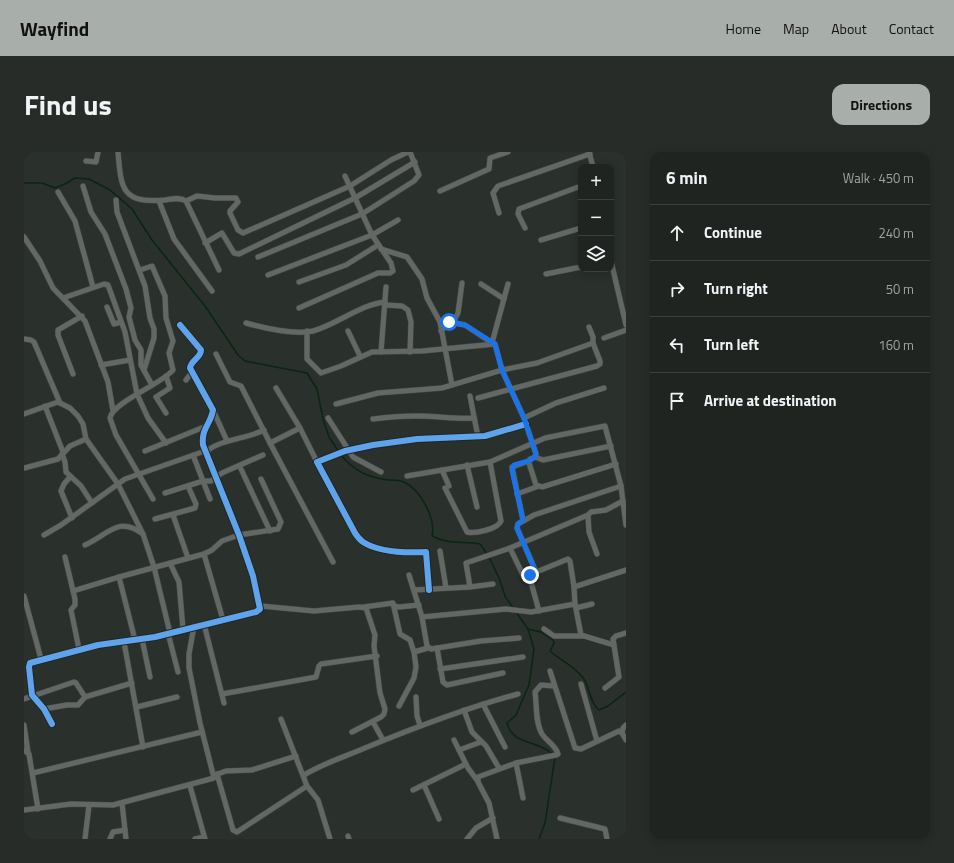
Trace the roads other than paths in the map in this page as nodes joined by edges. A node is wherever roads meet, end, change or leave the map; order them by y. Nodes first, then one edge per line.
1 (98, 152) edge
2 (118, 152) edge
3 (409, 152) edge
4 (508, 152) edge
5 (589, 153) edge
6 (86, 161) dead end
7 (415, 162) junction
8 (592, 164) edge
9 (346, 176) dead end
10 (83, 186) dead end
11 (350, 186) junction
12 (578, 187) edge
13 (440, 191) dead end
14 (58, 192) dead end
15 (355, 198) junction
16 (116, 200) dead end
17 (159, 201) junction
18 (186, 201) junction
19 (499, 213) dead end
20 (362, 214) junction
21 (398, 220) dead end
22 (525, 228) dead end
23 (578, 229) edge
24 (372, 235) junction
25 (24, 237) edge
26 (541, 240) dead end
27 (205, 243) junction
28 (380, 247) junction
29 (258, 257) dead end
30 (578, 268) edge
31 (140, 270) junction
32 (219, 270) dead end
33 (614, 272) edge
34 (546, 274) dead end
35 (268, 275) dead end
36 (299, 282) dead end
37 (462, 283) dead end
38 (481, 284) dead end
39 (508, 284) dead end
40 (93, 287) junction
41 (386, 287) dead end
42 (212, 291) dead end
43 (63, 298) junction
44 (504, 299) junction
45 (385, 304) junction
46 (107, 307) dead end
47 (299, 308) dead end
48 (82, 316) junction
49 (121, 322) junction
50 (440, 322) junction
51 (246, 323) dead end
52 (180, 325) dead end
53 (626, 325) edge
54 (589, 327) dead end
55 (626, 330) edge
56 (307, 331) junction
57 (348, 331) dead end
58 (442, 331) junction
59 (604, 338) dead end
60 (24, 339) edge
61 (492, 343) junction
62 (593, 343) junction
63 (444, 348) junction
64 (381, 352) junction
65 (410, 352) junction
66 (216, 354) dead end
67 (360, 356) junction
68 (130, 360) junction
69 (101, 365) junction
70 (144, 370) junction
71 (502, 370) junction
72 (192, 372) junction
73 (73, 374) dead end
74 (166, 376) junction
75 (186, 380) dead end
76 (152, 385) junction
77 (452, 385) junction
78 (276, 388) dead end
79 (604, 388) dead end
80 (509, 389) junction
81 (137, 394) junction
82 (470, 396) dead end
83 (478, 398) dead end
84 (60, 403) junction
85 (336, 404) dead end
86 (45, 406) junction
87 (213, 410) junction
88 (113, 411) junction
89 (166, 413) dead end
90 (24, 414) edge
91 (328, 418) dead end
92 (474, 418) junction
93 (524, 418) junction
94 (373, 419) dead end
95 (526, 424) junction
96 (204, 427) junction
97 (300, 428) junction
98 (264, 430) junction
99 (478, 437) junction
100 (86, 439) junction
101 (227, 441) junction
102 (166, 443) junction
103 (270, 443) junction
104 (532, 443) junction
105 (611, 446) junction
106 (205, 451) junction
107 (346, 451) junction
108 (145, 452) dead end
109 (62, 453) junction
110 (193, 455) junction
111 (263, 455) dead end
112 (535, 457) junction
113 (530, 461) junction
114 (317, 462) junction
115 (490, 462) junction
116 (616, 464) junction
117 (467, 465) junction
118 (24, 468) edge
119 (241, 469) dead end
120 (442, 470) junction
121 (381, 472) dead end
122 (138, 474) junction
123 (407, 476) dead end
124 (70, 477) junction
125 (216, 478) junction
126 (261, 479) dead end
127 (203, 481) junction
128 (118, 484) junction
129 (188, 486) junction
130 (539, 486) junction
131 (621, 486) junction
132 (165, 493) dead end
133 (517, 494) junction
134 (153, 499) dead end
135 (210, 499) dead end
136 (623, 502) junction
137 (92, 503) junction
138 (477, 506) dead end
139 (173, 515) junction
140 (588, 515) junction
141 (72, 518) junction
142 (155, 519) dead end
143 (523, 520) junction
144 (626, 525) edge
145 (270, 531) junction
146 (143, 534) junction
147 (44, 535) dead end
148 (240, 535) junction
149 (523, 542) junction
150 (85, 545) dead end
151 (510, 548) junction
152 (440, 551) dead end
153 (204, 554) junction
154 (597, 554) dead end
155 (64, 557) dead end
156 (188, 558) junction
157 (333, 562) dead end
158 (170, 563) junction
159 (154, 567) junction
160 (626, 570) edge
161 (536, 572) junction
162 (409, 575) dead end
163 (530, 575) junction
164 (119, 576) junction
165 (493, 584) dead end
166 (470, 587) junction
167 (574, 587) junction
168 (446, 588) junction
169 (414, 590) junction
170 (429, 590) junction
171 (73, 592) junction
172 (24, 596) edge
173 (592, 604) dead end
174 (418, 605) junction
175 (261, 606) junction
176 (394, 606) junction
177 (575, 606) junction
178 (364, 607) junction
179 (539, 611) junction
180 (422, 617) junction
181 (223, 620) junction
182 (204, 624) junction
183 (194, 626) junction
184 (183, 629) junction
185 (544, 629) dead end
186 (169, 633) junction
187 (626, 633) edge
188 (584, 636) junction
189 (519, 638) dead end
190 (142, 639) junction
191 (135, 640) junction
192 (124, 642) junction
193 (614, 645) junction
194 (428, 648) junction
195 (437, 648) junction
196 (79, 649) junction
197 (414, 652) junction
198 (376, 656) junction
199 (523, 657) dead end
200 (41, 659) junction
201 (440, 669) junction
202 (26, 670) edge
203 (550, 671) dead end
204 (178, 672) dead end
205 (503, 673) dead end
206 (150, 677) dead end
207 (132, 683) junction
208 (581, 684) dead end
209 (554, 686) junction
210 (605, 688) dead end
211 (222, 694) junction
212 (518, 694) dead end
213 (32, 695) junction
214 (84, 697) junction
215 (177, 697) dead end
216 (416, 697) dead end
217 (24, 699) edge
218 (224, 703) dead end
219 (483, 704) junction
220 (399, 706) dead end
221 (136, 707) junction
222 (44, 709) junction
223 (464, 710) junction
224 (281, 719) dead end
225 (373, 722) junction
226 (52, 724) dead end
227 (24, 725) edge
228 (420, 725) junction
229 (626, 725) edge
230 (202, 732) junction
231 (352, 732) dead end
232 (622, 733) junction
233 (384, 740) junction
234 (454, 740) dead end
235 (626, 740) edge
236 (597, 741) junction
237 (481, 742) junction
238 (143, 747) junction
239 (505, 747) dead end
240 (459, 750) junction
241 (26, 751) edge
242 (296, 756) junction
243 (516, 763) junction
244 (466, 764) junction
245 (499, 768) junction
246 (33, 773) junction
247 (216, 775) junction
248 (304, 775) junction
249 (477, 780) junction
250 (424, 785) junction
251 (190, 786) junction
252 (307, 786) junction
253 (413, 790) dead end
254 (523, 798) dead end
255 (122, 803) junction
256 (89, 805) junction
257 (38, 808) junction
258 (24, 810) edge
259 (493, 818) junction
260 (560, 818) dead end
261 (439, 819) dead end
262 (125, 830) junction
263 (204, 838) edge
264 (328, 838) edge
265 (85, 839) edge
266 (110, 839) edge
267 (126, 839) edge
268 (195, 839) edge
269 (467, 839) edge
270 (497, 839) edge
271 (608, 839) edge

1 - 6 street
2 - 17 street
3 - 7 street
3 - 11 street
4 - 13 street
5 - 8 street
5 - 19 street
7 - 15 street
7 - 20 street
9 - 11 street
10 - 70 street
11 - 15 street
11 - 18 street
12 - 22 street
14 - 40 street
15 - 20 street
15 - 27 street
16 - 31 street
17 - 18 street
17 - 42 street
18 - 27 street
20 - 24 street
20 - 29 street
21 - 24 street
23 - 26 street
24 - 28 street
24 - 35 street
25 - 43 street
27 - 32 street
28 - 36 street
28 - 47 street
28 - 50 street
30 - 34 street
31 - 70 street
31 - 74 street
33 - 53 street
37 - 50 street
38 - 44 street
39 - 44 street
40 - 43 street
40 - 49 street
41 - 45 street
43 - 48 street
44 - 61 street
45 - 56 street
45 - 64 street
45 - 65 street
46 - 49 street
48 - 69 street
48 - 73 street
49 - 68 street
50 - 58 street
51 - 56 street
52 - 72 street
54 - 62 street
55 - 59 street
56 - 67 street
57 - 67 street
58 - 61 street
58 - 63 street
60 - 84 street
61 - 63 street
61 - 71 street
62 - 71 street
62 - 80 street
63 - 65 street
63 - 77 street
64 - 65 street
64 - 67 street
66 - 98 street
68 - 69 street
68 - 81 street
69 - 88 street
70 - 76 street
71 - 77 street
71 - 80 street
72 - 75 street
72 - 87 street
74 - 76 street
74 - 89 street
76 - 81 street
77 - 85 street
78 - 97 street
79 - 93 street
80 - 83 street
80 - 93 street
81 - 88 street
81 - 102 street
82 - 92 street
84 - 86 street
84 - 100 street
86 - 90 street
86 - 109 street
87 - 96 street
87 - 101 street
88 - 122 street
91 - 107 street
92 - 94 street
92 - 99 street
93 - 95 street
95 - 99 street
95 - 104 street
96 - 102 street
96 - 106 street
97 - 103 street
97 - 114 street
98 - 101 street
98 - 103 street
99 - 107 street
100 - 109 street
100 - 128 street
101 - 106 street
102 - 108 street
103 - 157 street
104 - 105 street
104 - 112 street
104 - 115 street
105 - 112 street
105 - 116 street
106 - 110 street
106 - 125 street
107 - 114 street
107 - 121 street
109 - 118 street
109 - 124 street
110 - 122 street
110 - 127 street
111 - 125 street
112 - 113 street
113 - 130 street
113 - 133 street
114 - 170 street
115 - 117 street
115 - 120 street
116 - 130 street
116 - 131 street
117 - 120 street
117 - 138 street
119 - 145 street
120 - 123 street
122 - 128 street
122 - 134 street
124 - 137 street
124 - 141 street
125 - 127 street
125 - 148 street
126 - 145 street
127 - 129 street
127 - 135 street
128 - 137 street
128 - 146 street
129 - 132 street
129 - 139 street
130 - 133 street
131 - 136 street
131 - 143 street
133 - 143 street
136 - 140 street
136 - 144 street
137 - 141 street
139 - 142 street
139 - 156 street
140 - 149 street
140 - 154 street
141 - 147 street
143 - 149 street
145 - 148 street
146 - 150 street
146 - 159 street
148 - 153 street
148 - 175 street
149 - 151 street
149 - 161 street
151 - 163 street
151 - 166 street
152 - 168 street
153 - 156 street
153 - 181 street
155 - 171 street
156 - 158 street
158 - 159 street
158 - 184 street
159 - 164 street
159 - 186 street
160 - 167 street
161 - 163 street
161 - 167 street
162 - 169 street
163 - 179 street
164 - 171 street
164 - 191 street
165 - 166 street
166 - 168 street
167 - 177 street
168 - 170 street
169 - 170 street
169 - 174 street
171 - 196 street
172 - 200 street
173 - 177 street
174 - 176 street
174 - 180 street
175 - 178 street
175 - 181 street
176 - 178 street
176 - 197 street
177 - 179 street
177 - 188 street
178 - 198 street
179 - 180 street
180 - 194 street
181 - 182 street
182 - 183 street
182 - 211 street
183 - 184 street
183 - 230 street
184 - 186 street
185 - 188 street
186 - 190 street
186 - 204 street
187 - 193 street
188 - 193 street
189 - 195 street
190 - 191 street
190 - 206 street
191 - 192 street
192 - 196 street
192 - 207 street
193 - 210 street
194 - 195 street
194 - 197 street
195 - 201 street
196 - 200 street
197 - 220 street
198 - 211 street
198 - 225 street
199 - 201 street
200 - 202 street
201 - 205 street
202 - 213 street
203 - 209 street
207 - 214 street
207 - 221 street
208 - 236 street
209 - 236 street
209 - 243 street
211 - 218 street
212 - 219 street
213 - 214 street
213 - 217 street
213 - 222 street
214 - 222 street
215 - 221 street
216 - 228 street
219 - 223 street
219 - 239 street
221 - 238 street
222 - 226 street
223 - 228 street
223 - 237 street
224 - 242 street
225 - 231 street
225 - 233 street
227 - 241 street
228 - 233 street
229 - 232 street
230 - 238 street
230 - 247 street
232 - 235 street
232 - 236 street
233 - 248 street
234 - 240 street
237 - 240 street
237 - 245 street
238 - 246 street
240 - 244 street
241 - 246 street
242 - 247 street
242 - 248 street
243 - 245 street
243 - 254 street
244 - 249 street
244 - 250 street
245 - 249 street
246 - 257 street
247 - 251 street
247 - 252 street
248 - 252 street
249 - 259 street
250 - 253 street
250 - 261 street
251 - 255 street
251 - 263 street
252 - 264 street
255 - 256 street
255 - 262 street
256 - 257 street
256 - 265 street
257 - 258 street
259 - 269 street
259 - 270 street
260 - 271 street
262 - 266 street
262 - 267 street
263 - 268 street

